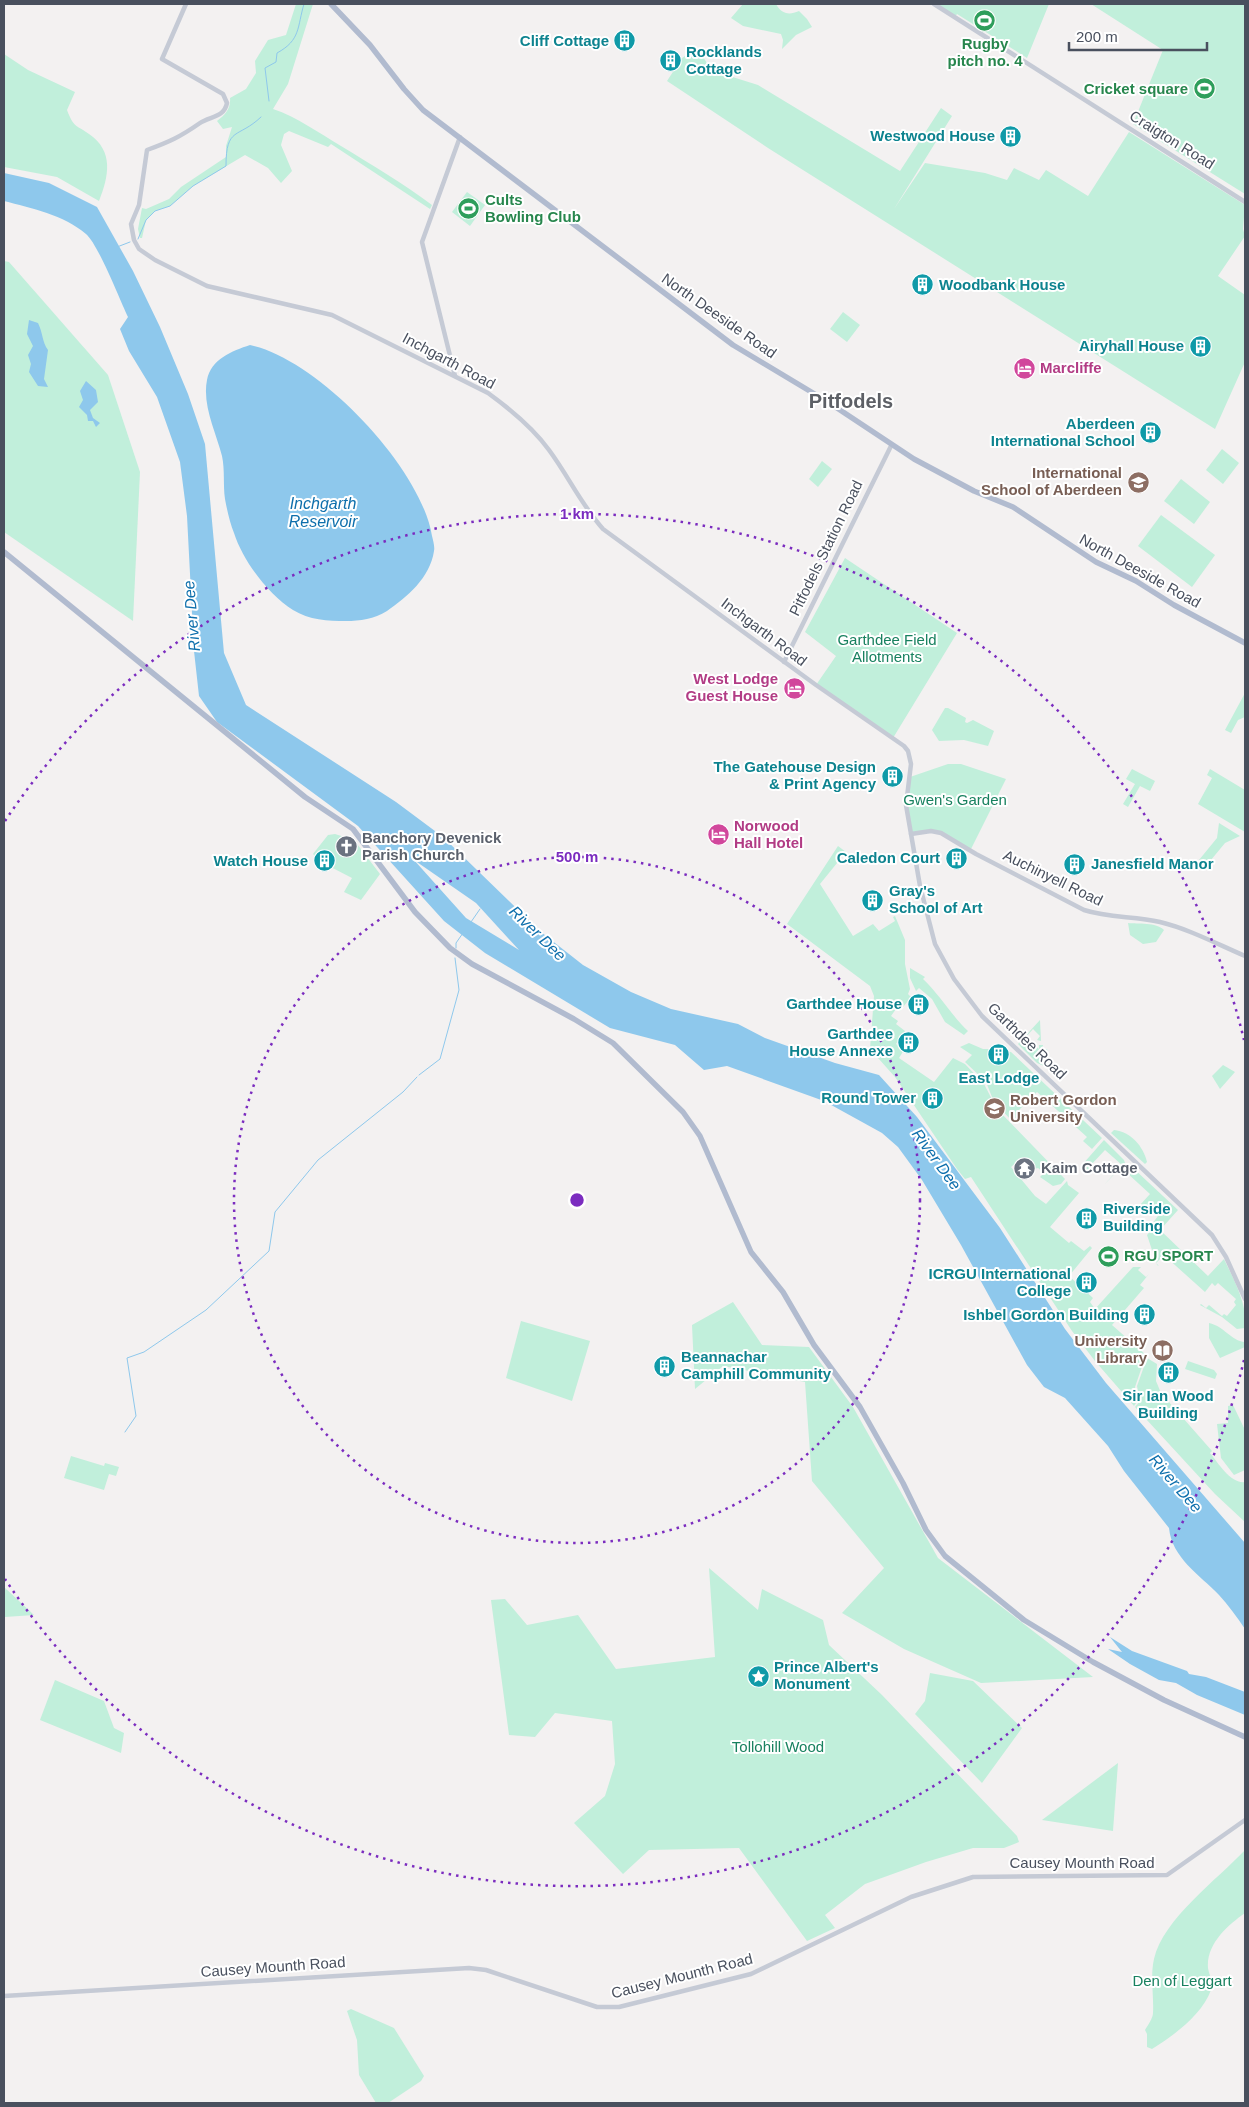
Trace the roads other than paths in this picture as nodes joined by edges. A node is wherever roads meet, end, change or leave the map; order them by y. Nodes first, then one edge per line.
1 (186, 4) edge
2 (331, 4) edge
3 (934, 4) edge
4 (460, 137) junction
5 (1245, 202) edge
6 (455, 376) junction
7 (891, 446) junction
8 (4, 552) edge
9 (1245, 642) edge
10 (784, 662) junction
11 (904, 746) joint
12 (911, 834) junction
13 (1245, 956) edge
14 (1245, 1299) edge
15 (1245, 1737) edge
16 (1245, 1820) edge
17 (4, 1996) edge

1 - 6 street, Inchgarth Road
2 - 4 main road, North Deeside Road
3 - 5 street, Craigton Road
4 - 6 street
4 - 7 main road, North Deeside Road
6 - 10 street, Inchgarth Road
7 - 9 main road, North Deeside Road
7 - 10 street, Pitfodels Station Road
8 - 15 main road
10 - 11 street, Inchgarth Road
11 - 12 street, Garthdee Road
12 - 13 street, Auchinyell Road
12 - 14 street, Garthdee Road
16 - 17 street, Causey Mounth Road

